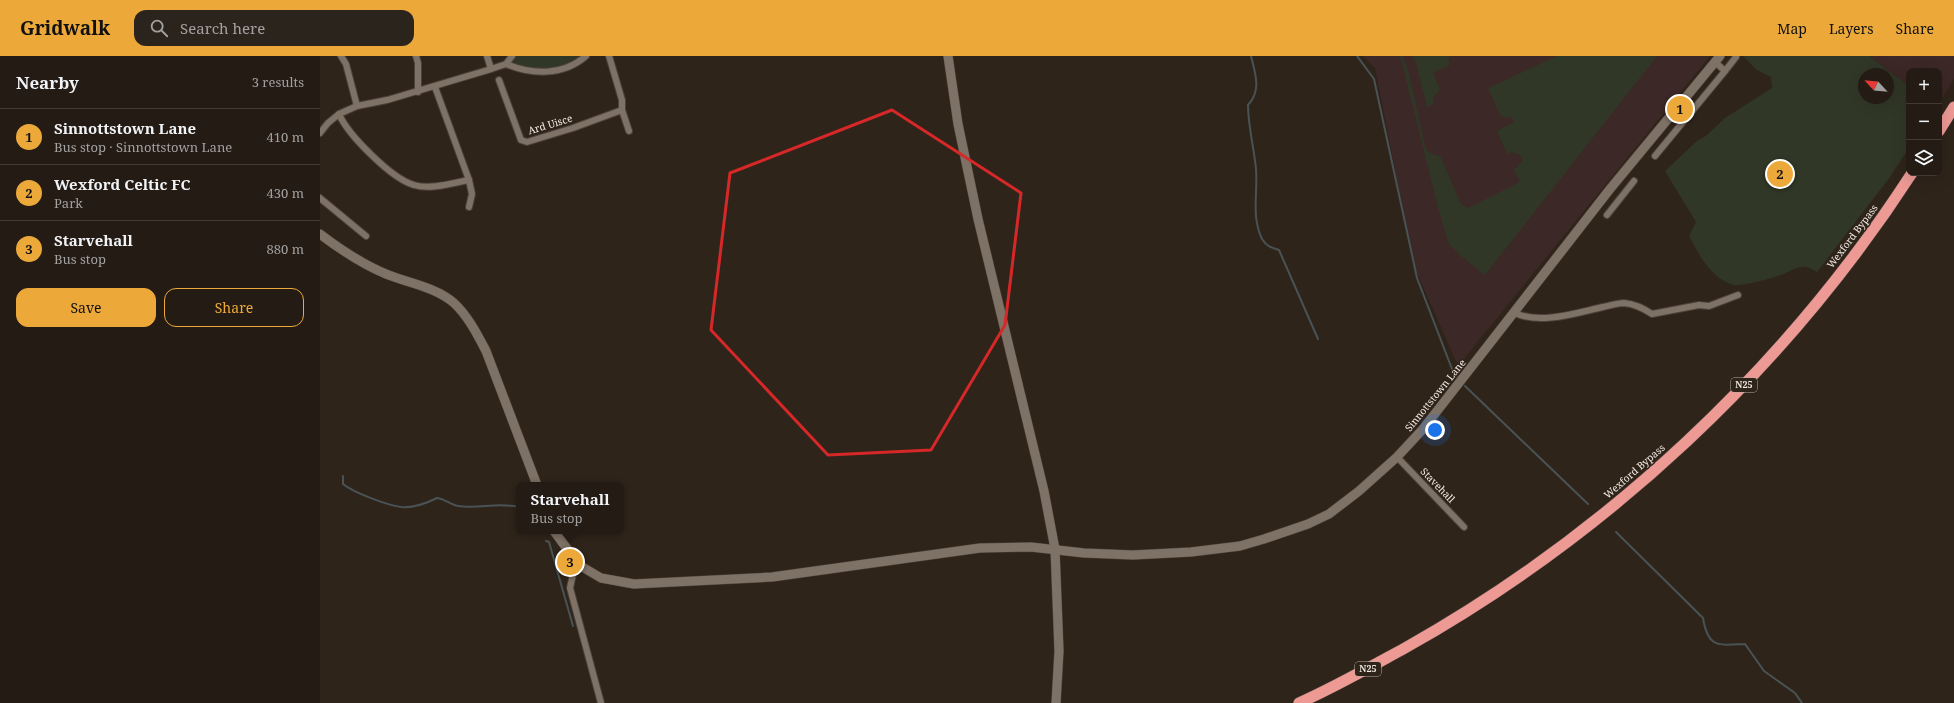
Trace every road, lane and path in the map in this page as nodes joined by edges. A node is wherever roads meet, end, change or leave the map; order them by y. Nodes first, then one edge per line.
1 (341, 56) edge
2 (416, 56) edge
3 (487, 56) edge
4 (512, 56) edge
5 (586, 56) edge
6 (609, 56) edge
7 (948, 56) edge
8 (1736, 57) edge
9 (1717, 59) edge
10 (506, 64) junction
11 (492, 69) junction
12 (1725, 71) junction
13 (499, 80) dead end
14 (435, 87) junction
15 (418, 92) junction
16 (357, 106) junction
17 (1954, 107) edge
18 (622, 110) junction
19 (340, 114) junction
20 (1942, 126) edge
21 (629, 130) dead end
22 (320, 133) edge
23 (1655, 156) dead end
24 (1910, 176) edge
25 (469, 180) junction
26 (1634, 181) dead end
27 (1610, 189) junction
28 (320, 198) edge
29 (1620, 198) junction
30 (469, 208) dead end
31 (1607, 215) dead end
32 (320, 234) edge
33 (366, 236) dead end
34 (1738, 295) dead end
35 (1515, 313) junction
36 (1397, 457) junction
37 (536, 482) edge
38 (1464, 526) dead end
39 (556, 534) edge
40 (1055, 549) junction
41 (579, 565) junction
42 (600, 703) edge
43 (1056, 703) edge
44 (1299, 703) edge

1 - 16 street
2 - 15 street
3 - 11 street
4 - 10 street
5 - 10 street
6 - 18 street
7 - 40 street
8 - 12 street
9 - 12 street
9 - 27 street, Sinnottstown Lane
10 - 11 street
11 - 14 street
12 - 23 street
13 - 18 street, Ard Uisce
14 - 15 street
14 - 25 street
15 - 16 street
16 - 19 street
17 - 20 highway
18 - 21 street
19 - 22 street
19 - 25 street
24 - 44 highway, Wexford Bypass / N25
25 - 30 street
26 - 29 street
27 - 29 street
27 - 35 street, Sinnottstown Lane
28 - 33 street
29 - 31 street
32 - 37 street
34 - 35 street
35 - 36 street, Sinnottstown Lane
36 - 38 street, Stavehall
36 - 40 street, Sinnottstown Lane
39 - 41 street
40 - 41 street, Sinnottstown Lane
40 - 43 street
41 - 42 street

